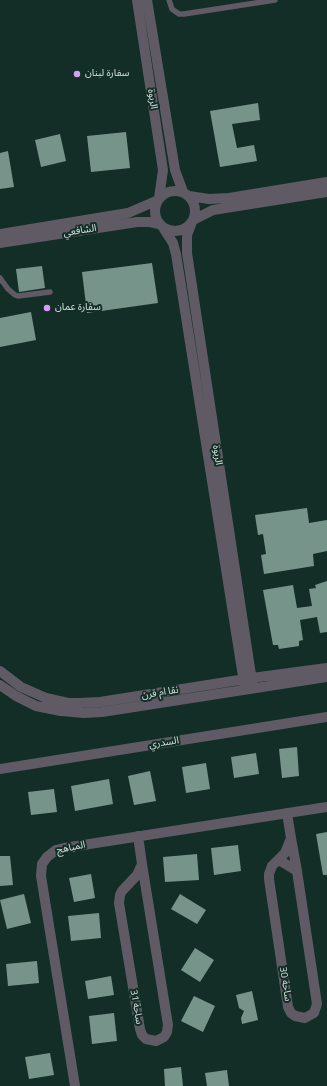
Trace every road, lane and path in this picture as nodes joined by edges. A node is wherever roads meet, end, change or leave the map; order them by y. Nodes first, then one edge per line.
1 (137, 0) edge
2 (147, 0) edge
3 (169, 0) edge
4 (275, 0) edge
5 (327, 182) edge
6 (327, 192) edge
7 (186, 194) junction
8 (158, 200) junction
9 (192, 221) junction
10 (162, 227) junction
11 (0, 234) edge
12 (0, 243) edge
13 (0, 278) edge
14 (50, 292) dead end
15 (327, 668) edge
16 (0, 671) edge
17 (327, 677) edge
18 (248, 684) junction
19 (0, 685) edge
20 (327, 717) edge
21 (0, 769) edge
22 (327, 807) edge
23 (287, 813) junction
24 (138, 836) junction
25 (291, 838) junction
26 (279, 860) junction
27 (142, 864) junction
28 (297, 871) junction
29 (130, 883) junction
30 (147, 892) junction
31 (74, 1086) edge

1 - 8 street, الربوة
2 - 7 street, الربوة
3 - 4 lane
5 - 7 street
6 - 9 street
7 - 8 street
7 - 9 street
8 - 10 street
8 - 11 street, الشافعي
9 - 10 street
9 - 18 street, الربوة
10 - 12 street, الشافعي
10 - 18 street, الربوة
13 - 14 lane
15 - 18 street, نقا ام قرن
16 - 18 street, نقا ام قرن
17 - 18 street, نقا ام قرن
18 - 19 street, نقا ام قرن
20 - 21 street, السدري
22 - 23 street, المباهج
23 - 24 street, المباهج
23 - 25 street, ساحة 30
24 - 27 street, ساحة 31
24 - 31 street, المباهج
25 - 26 street, ساحة 30
25 - 28 street, ساحة 30
26 - 28 street
26 - 28 street, ساحة 30
27 - 29 street, ساحة 31
27 - 30 street, ساحة 31
29 - 30 street
29 - 30 street, ساحة 31

